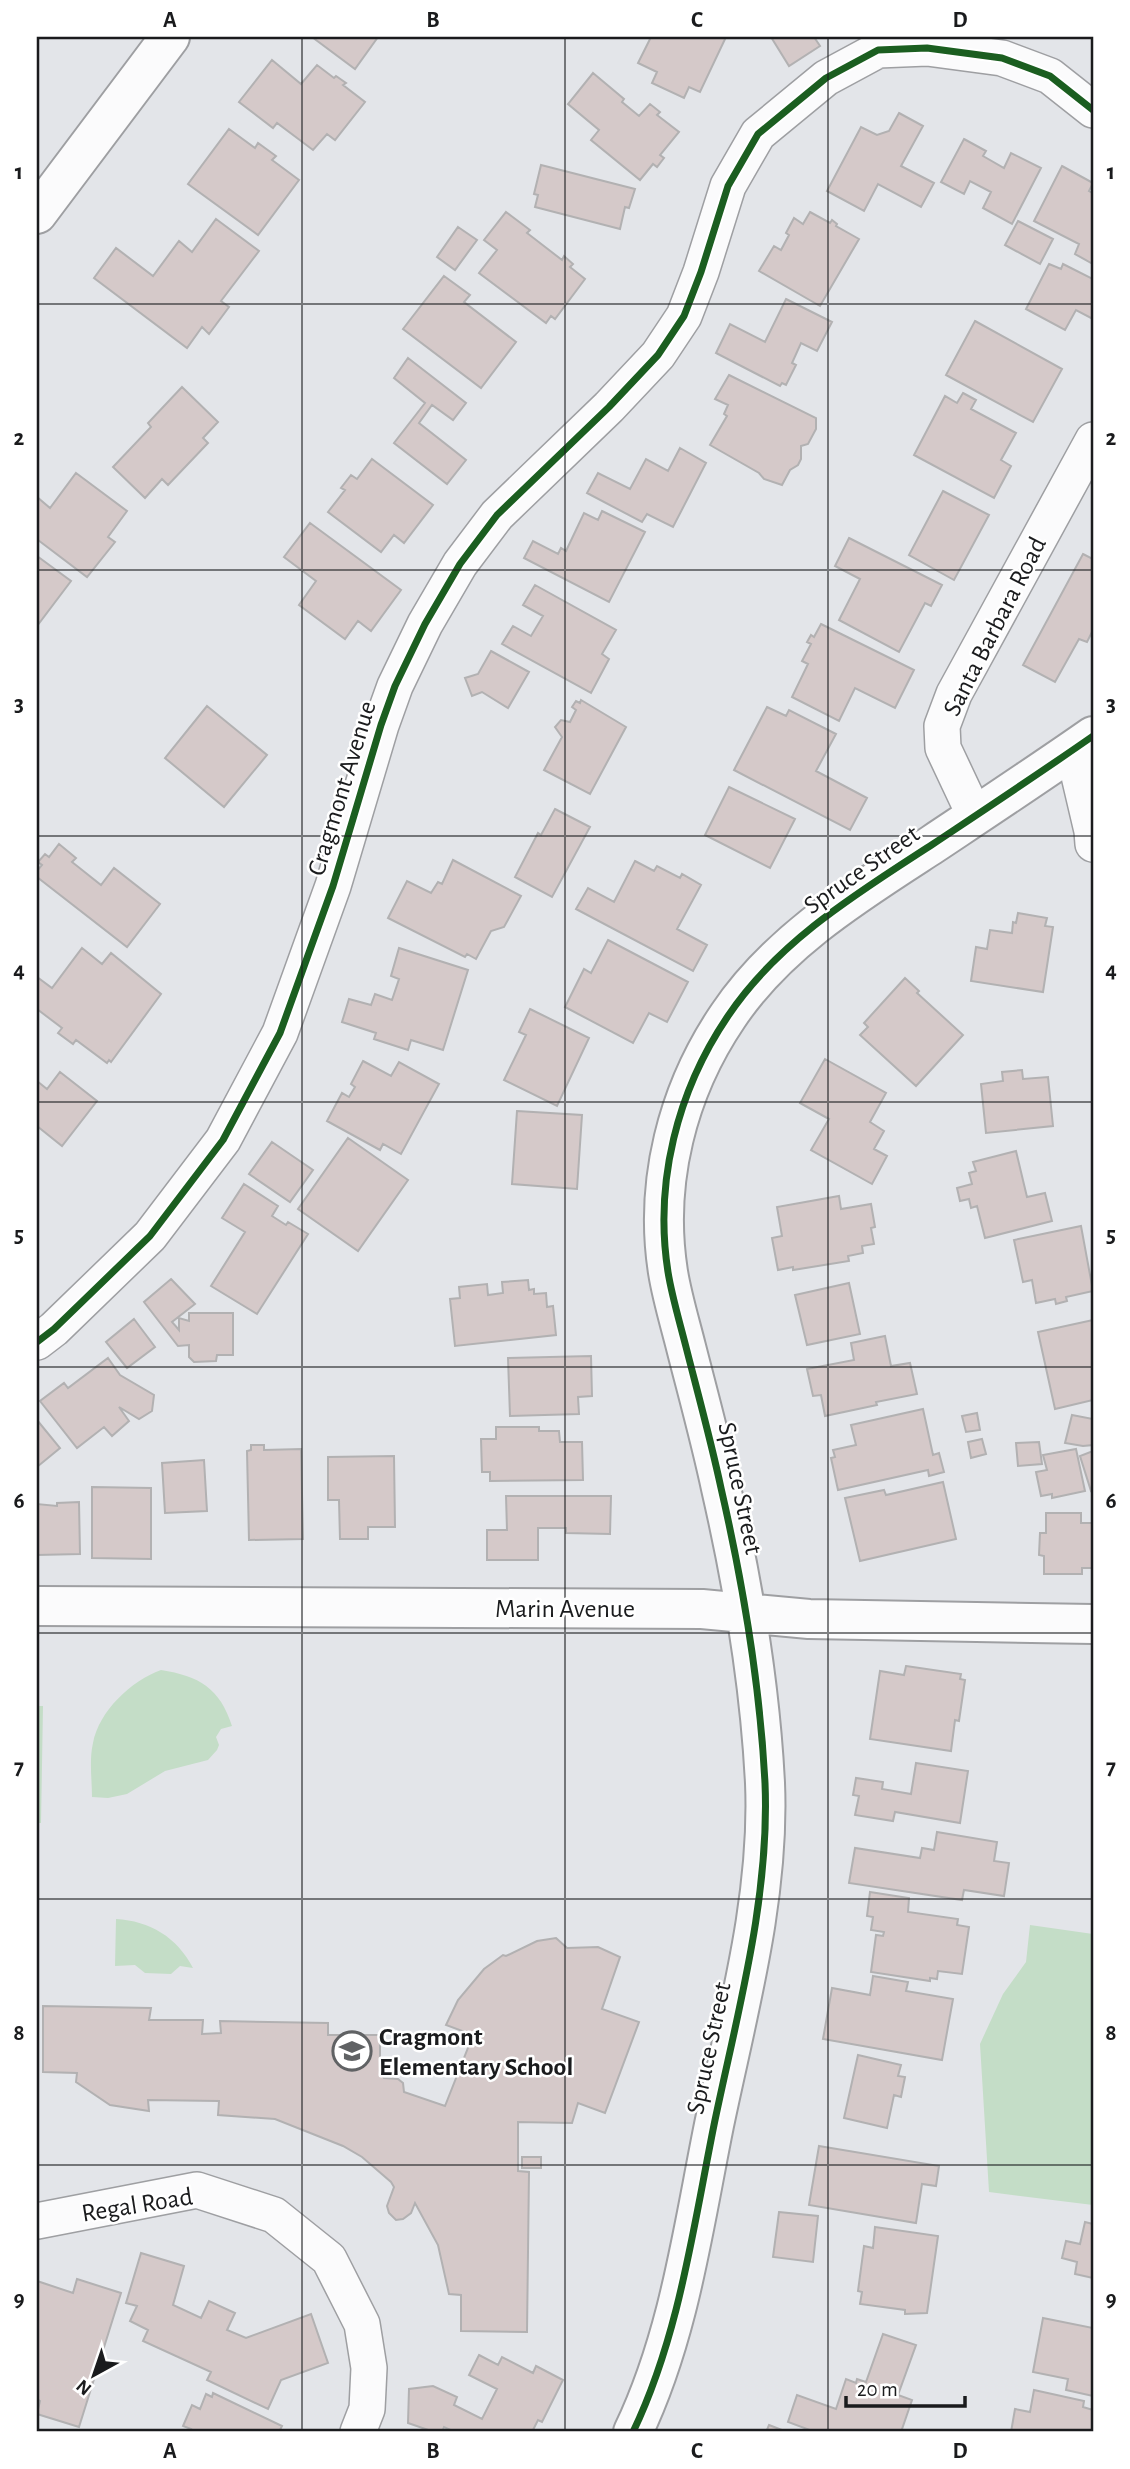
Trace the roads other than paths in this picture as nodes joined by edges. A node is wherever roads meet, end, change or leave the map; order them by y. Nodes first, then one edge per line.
1 (170, 37) edge
2 (877, 43) edge
3 (1093, 110) edge
4 (37, 214) edge
5 (1093, 440) edge
6 (1083, 743) edge
7 (975, 816) junction
8 (1093, 844) edge
9 (37, 1342) edge
10 (37, 1606) edge
11 (744, 1612) junction
12 (1093, 1624) edge
13 (37, 2221) edge
14 (358, 2432) edge
15 (633, 2432) edge

1 - 4 street
2 - 3 street
2 - 9 street, Cragmont Avenue
5 - 7 street, Santa Barbara Road
6 - 7 street, Spruce Street
6 - 8 street
7 - 11 street, Spruce Street
10 - 11 street, Marin Avenue
11 - 12 street, Marin Avenue
11 - 15 street, Spruce Street
13 - 14 street, Regal Road

